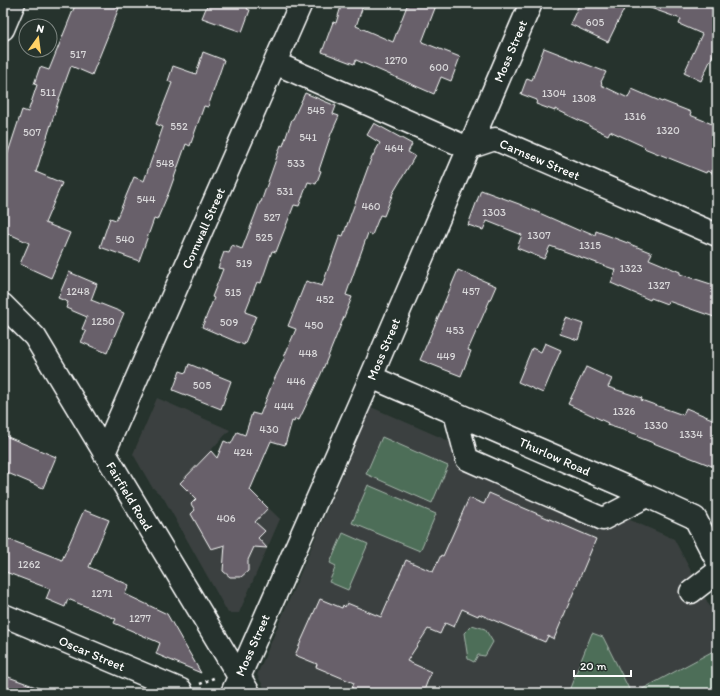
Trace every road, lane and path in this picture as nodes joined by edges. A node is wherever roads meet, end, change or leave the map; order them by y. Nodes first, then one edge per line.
1 (14, 3) edge
2 (301, 3) edge
3 (530, 3) edge
4 (3, 28) edge
5 (275, 63) junction
6 (468, 148) junction
7 (717, 235) edge
8 (3, 305) edge
9 (370, 377) junction
10 (455, 413) junction
11 (104, 453) junction
12 (647, 496) junction
13 (717, 561) edge
14 (717, 572) edge
15 (690, 592) dead end
16 (3, 615) edge
17 (239, 683) edge
18 (181, 690) joint

1 - 4 street
2 - 5 street, Cornwall Street
3 - 6 street, Moss Street
5 - 6 street
5 - 11 street, Cornwall Street
6 - 7 street, Carnsew Street
6 - 9 street, Moss Street
8 - 11 street, Fairfield Road
9 - 10 street, Thurlow Road
9 - 17 street, Moss Street
10 - 12 street, Thurlow Road
10 - 12 street
11 - 17 street, Fairfield Road
12 - 13 street, Thurlow Road
14 - 15 street
16 - 18 street, Oscar Street
17 - 18 path

